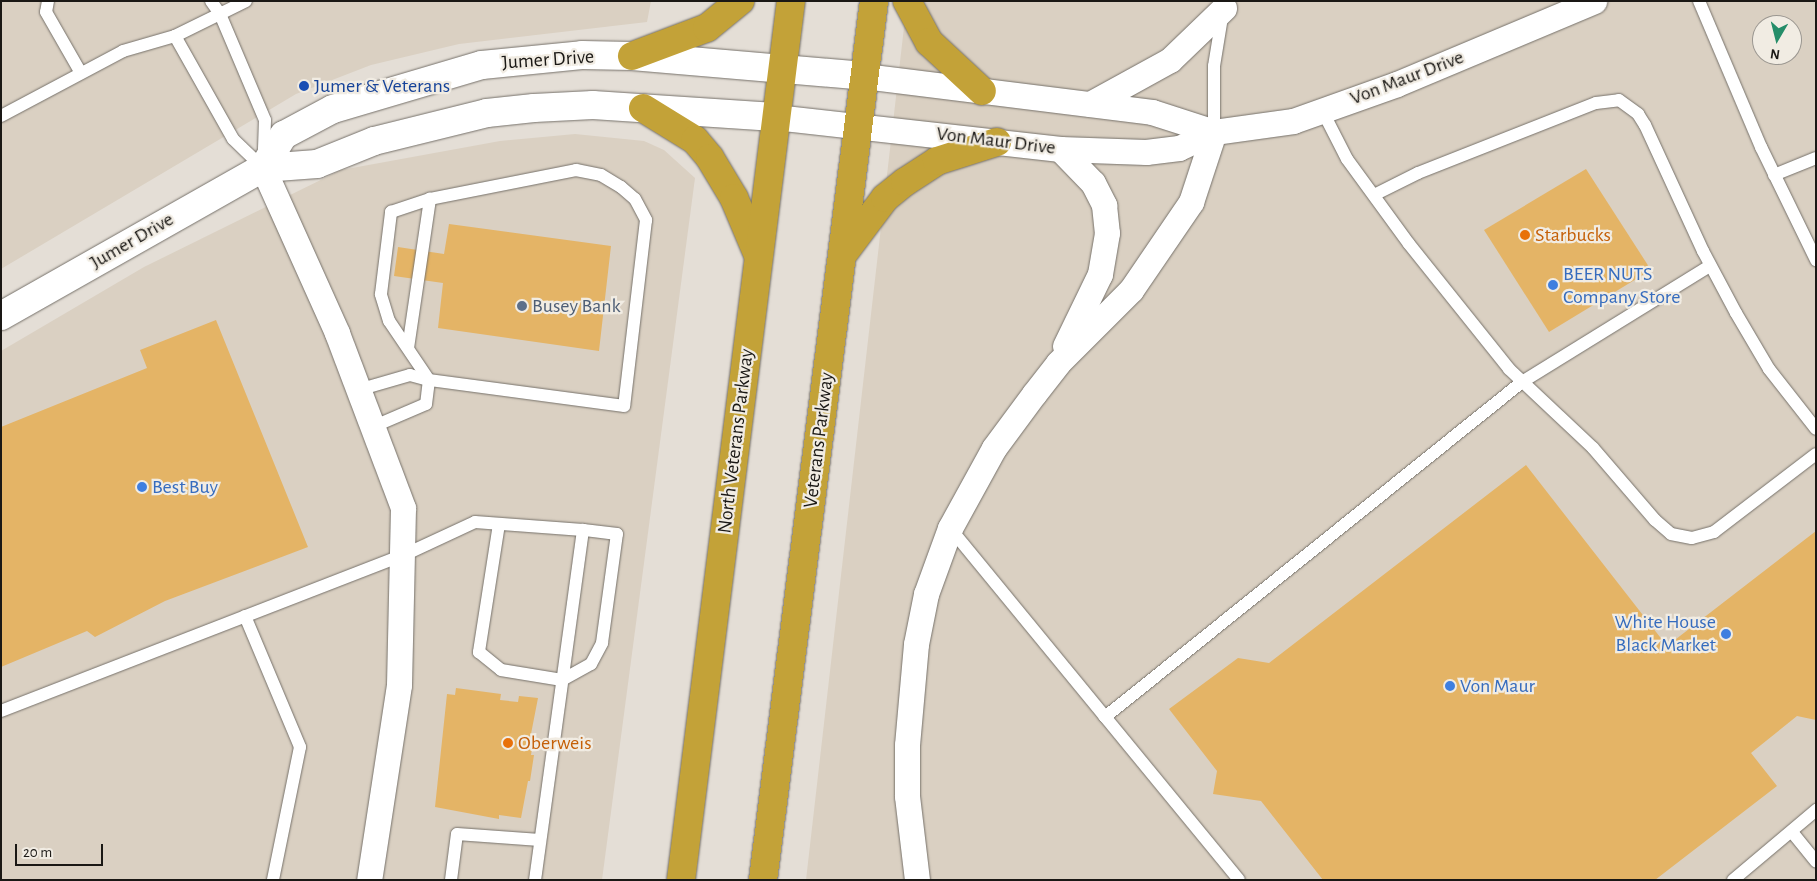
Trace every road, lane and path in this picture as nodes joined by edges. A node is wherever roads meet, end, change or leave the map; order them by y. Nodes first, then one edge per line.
1 (48, 1) edge
2 (211, 1) edge
3 (246, 1) edge
4 (740, 1) edge
5 (791, 1) edge
6 (874, 1) edge
7 (907, 1) edge
8 (1594, 1) edge
9 (1698, 1) edge
10 (1224, 5) edge
11 (220, 14) junction
12 (175, 36) junction
13 (632, 56) junction
14 (782, 68) junction
15 (81, 73) junction
16 (864, 76) junction
17 (982, 91) junction
18 (1090, 104) junction
19 (643, 108) junction
20 (1322, 110) junction
21 (1, 116) edge
22 (776, 117) junction
23 (858, 124) junction
24 (1214, 132) junction
25 (997, 142) junction
26 (1060, 149) junction
27 (1816, 158) edge
28 (263, 168) junction
29 (1774, 175) junction
30 (1374, 195) junction
31 (430, 199) junction
32 (842, 255) junction
33 (759, 257) junction
34 (1816, 260) edge
35 (1710, 266) junction
36 (1, 316) edge
37 (408, 348) junction
38 (1058, 363) junction
39 (429, 380) junction
40 (1522, 382) junction
41 (358, 390) junction
42 (372, 427) junction
43 (1816, 429) edge
44 (1816, 454) edge
45 (499, 524) junction
46 (950, 528) junction
47 (583, 530) junction
48 (404, 555) junction
49 (245, 616) junction
50 (562, 680) junction
51 (1, 711) edge
52 (1105, 717) junction
53 (1816, 810) edge
54 (1792, 832) junction
55 (540, 840) junction
56 (1816, 862) edge
57 (273, 880) edge
58 (369, 880) edge
59 (450, 880) edge
60 (535, 880) edge
61 (681, 880) edge
62 (764, 880) edge
63 (917, 880) edge
64 (1239, 880) edge
65 (1734, 880) edge

1 - 15 lane
2 - 11 lane
3 - 11 lane
4 - 13 highway
5 - 14 highway, North Veterans Parkway
6 - 16 highway, Veterans Parkway
7 - 17 highway
8 - 20 street, Von Maur Drive
9 - 29 lane
10 - 18 street
10 - 24 lane
11 - 12 lane
11 - 28 lane
12 - 15 lane
12 - 28 lane
13 - 14 street, Jumer Drive
13 - 28 street, Jumer Drive
14 - 16 street, Jumer Drive
14 - 22 highway, North Veterans Parkway
15 - 21 lane
16 - 17 street, Von Maur Drive
16 - 23 highway, Veterans Parkway
17 - 18 street, Von Maur Drive
18 - 24 street, Von Maur Drive
19 - 22 street, Jumer Drive
19 - 28 street, Jumer Drive
19 - 33 highway
20 - 24 street, Von Maur Drive
20 - 30 lane
22 - 23 street, Von Maur Drive
22 - 33 highway, North Veterans Parkway
23 - 25 street, Von Maur Drive
23 - 32 highway, Veterans Parkway
24 - 26 street, Von Maur Drive
24 - 38 street
25 - 26 street, Von Maur Drive
25 - 32 highway
26 - 38 street
27 - 29 lane
28 - 36 street, Jumer Drive
28 - 41 street
29 - 34 lane
30 - 35 lane
30 - 40 lane
31 - 37 lane
31 - 37 lane
31 - 39 lane
32 - 62 highway, Veterans Parkway
33 - 61 highway, North Veterans Parkway
35 - 40 lane
35 - 43 lane
37 - 39 lane
38 - 46 street
39 - 41 lane
39 - 42 lane
40 - 44 lane
40 - 52 lane
41 - 42 street
42 - 48 street
45 - 47 lane
45 - 48 lane
45 - 50 lane
46 - 52 lane
46 - 63 street
47 - 50 lane
47 - 50 lane
48 - 49 lane
48 - 58 street
49 - 51 lane
49 - 57 lane
50 - 55 lane
52 - 64 lane
53 - 54 lane
54 - 56 lane
54 - 65 lane
55 - 59 lane
55 - 60 lane

